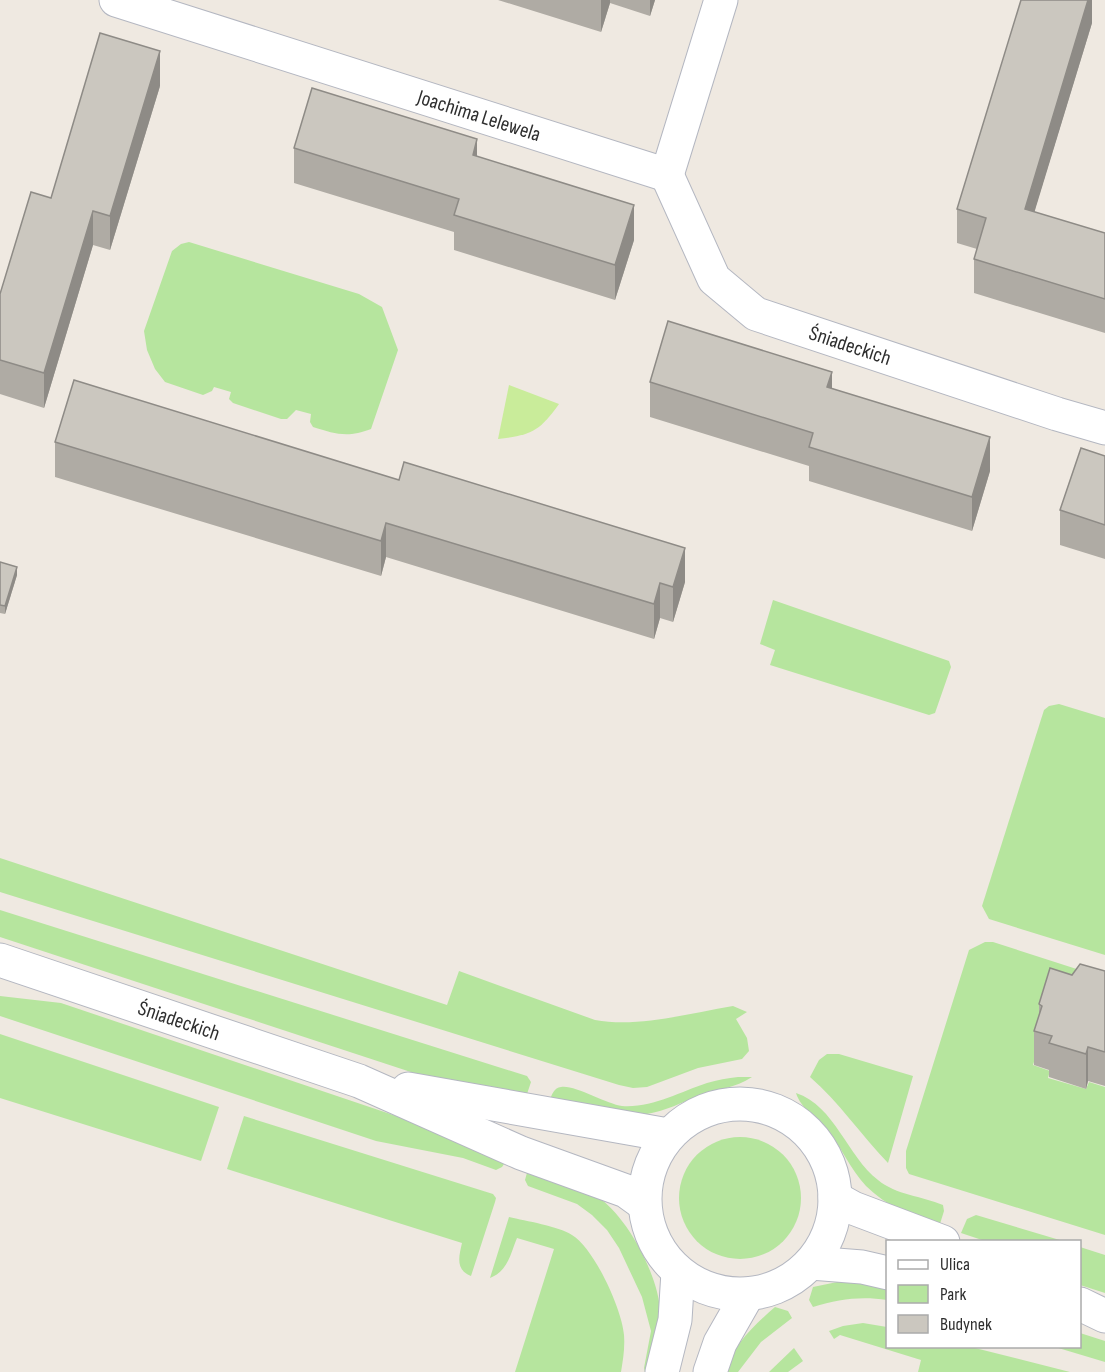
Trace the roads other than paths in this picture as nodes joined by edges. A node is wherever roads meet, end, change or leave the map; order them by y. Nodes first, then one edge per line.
1 (116, 0) edge
2 (722, 0) edge
3 (667, 175) junction
4 (1105, 428) edge
5 (0, 960) edge
6 (359, 1081) junction
7 (668, 1135) junction
8 (835, 1198) junction
9 (644, 1204) junction
10 (938, 1240) edge
11 (811, 1263) junction
12 (678, 1272) junction
13 (886, 1273) edge
14 (748, 1294) junction
15 (1081, 1305) edge
16 (1081, 1313) edge
17 (1105, 1317) edge
18 (662, 1372) edge
19 (710, 1372) edge

1 - 3 street, Joachima Lelewela
2 - 3 street
3 - 4 street, Śniadeckich
5 - 6 street, Śniadeckich
6 - 7 street, Śniadeckich
6 - 9 street, Śniadeckich
7 - 8 street
7 - 9 street
8 - 10 street
8 - 11 street
9 - 12 street
11 - 13 street
11 - 14 street
12 - 14 street
12 - 18 street
14 - 19 street
15 - 17 street
16 - 17 street

